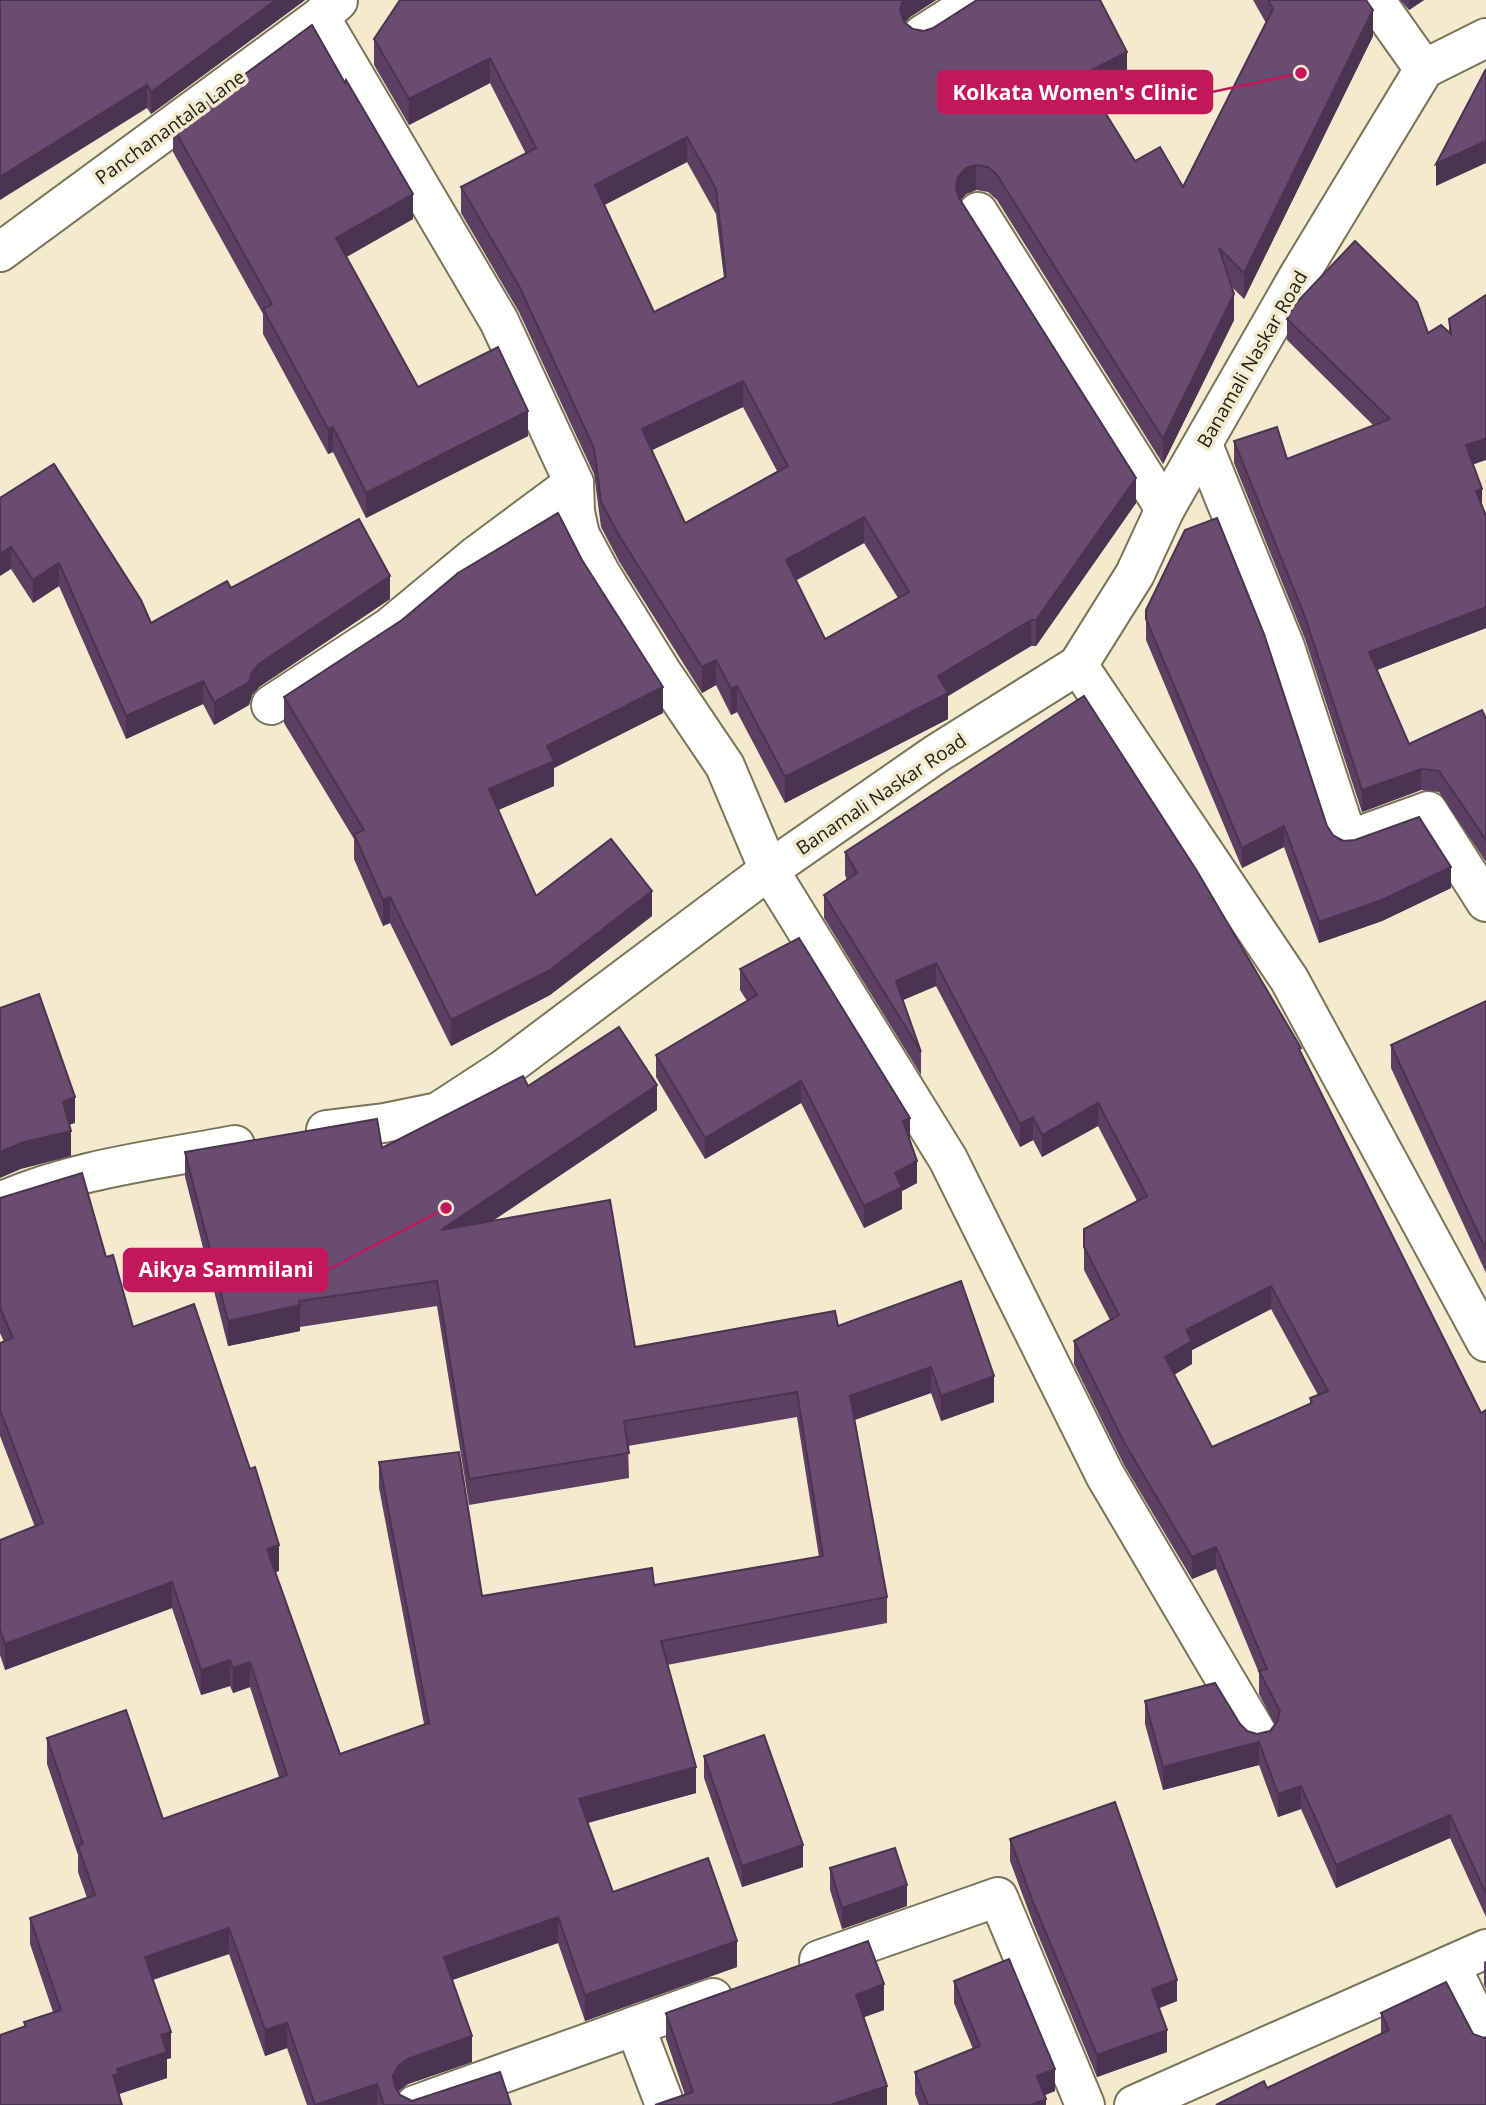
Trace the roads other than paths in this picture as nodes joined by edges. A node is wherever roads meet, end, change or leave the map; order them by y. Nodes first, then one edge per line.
1 (977, 0) edge
2 (1374, 0) edge
3 (330, 9) edge
4 (922, 35) edge
5 (1486, 38) edge
6 (1424, 69) junction
7 (978, 212) dead end
8 (0, 252) edge
9 (1203, 445) junction
10 (574, 483) junction
11 (1165, 509) junction
12 (1078, 665) junction
13 (271, 705) dead end
14 (769, 870) junction
15 (1486, 902) edge
16 (0, 1202) edge
17 (1486, 1342) edge
18 (1258, 1735) edge
19 (1486, 1949) edge
20 (1451, 1966) junction
21 (791, 1971) edge
22 (752, 1985) edge
23 (635, 2026) junction
24 (1486, 2039) edge
25 (415, 2105) edge
26 (665, 2105) edge
27 (1085, 2105) edge
28 (1134, 2105) edge

1 - 4 street
2 - 6 street
3 - 8 street, Panchanantala Lane
3 - 10 street
5 - 6 street
6 - 9 street, Banamali Naskar Road
7 - 11 street
9 - 11 street, Banamali Naskar Road
9 - 15 street
10 - 13 street
10 - 14 street
11 - 12 street, Banamali Naskar Road
12 - 14 street, Banamali Naskar Road
12 - 17 street
14 - 16 street, Banamali Naskar Road
14 - 18 street
19 - 20 street
20 - 24 street
20 - 28 street
21 - 27 street
22 - 23 street
23 - 25 street
23 - 26 street

